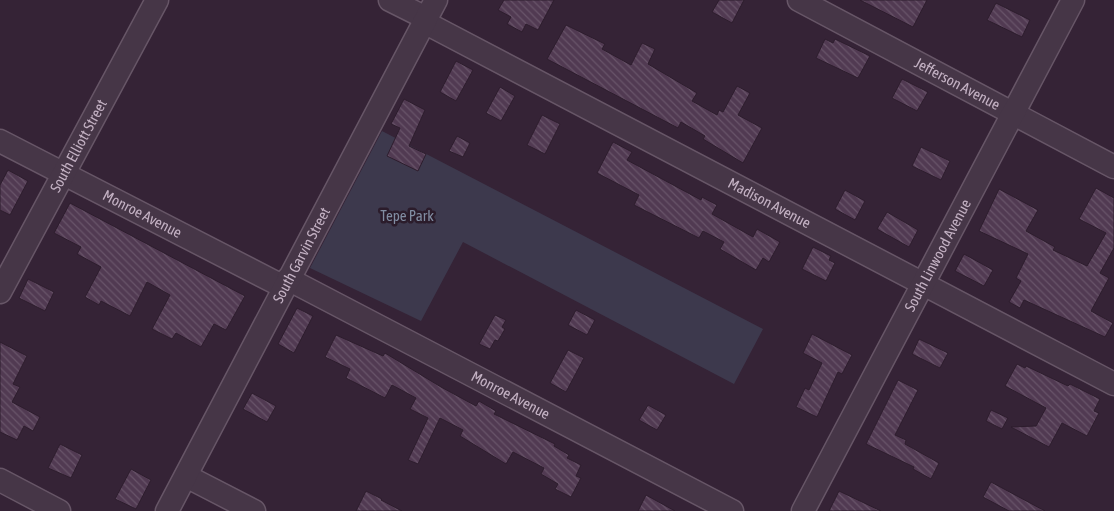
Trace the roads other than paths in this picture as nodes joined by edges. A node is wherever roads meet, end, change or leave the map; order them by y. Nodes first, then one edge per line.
1 (157, 0) edge
2 (390, 0) edge
3 (799, 0) edge
4 (1073, 0) edge
5 (429, 13) edge
6 (1013, 114) junction
7 (0, 141) edge
8 (1114, 167) edge
9 (64, 173) junction
10 (286, 283) junction
11 (922, 283) junction
12 (0, 292) edge
13 (1114, 384) edge
14 (186, 476) junction
15 (0, 480) edge
16 (59, 511) edge
17 (167, 511) edge
18 (254, 511) edge
19 (732, 511) edge
20 (803, 511) edge

1 - 9 street, South Elliott Street
2 - 5 street, Madison Avenue
3 - 6 street, Jefferson Avenue
4 - 6 street, South Linwood Avenue
5 - 10 street, South Garvin Street
5 - 11 street, Madison Avenue
6 - 8 street, Jefferson Avenue
6 - 11 street, South Linwood Avenue
7 - 9 street, Monroe Avenue
9 - 10 street, Monroe Avenue
9 - 12 street, South Elliott Street
10 - 14 street, South Garvin Street
10 - 19 street, Monroe Avenue
11 - 13 street, Madison Avenue
11 - 20 street, South Linwood Avenue
14 - 17 street, South Garvin Street
14 - 18 street
15 - 16 street

